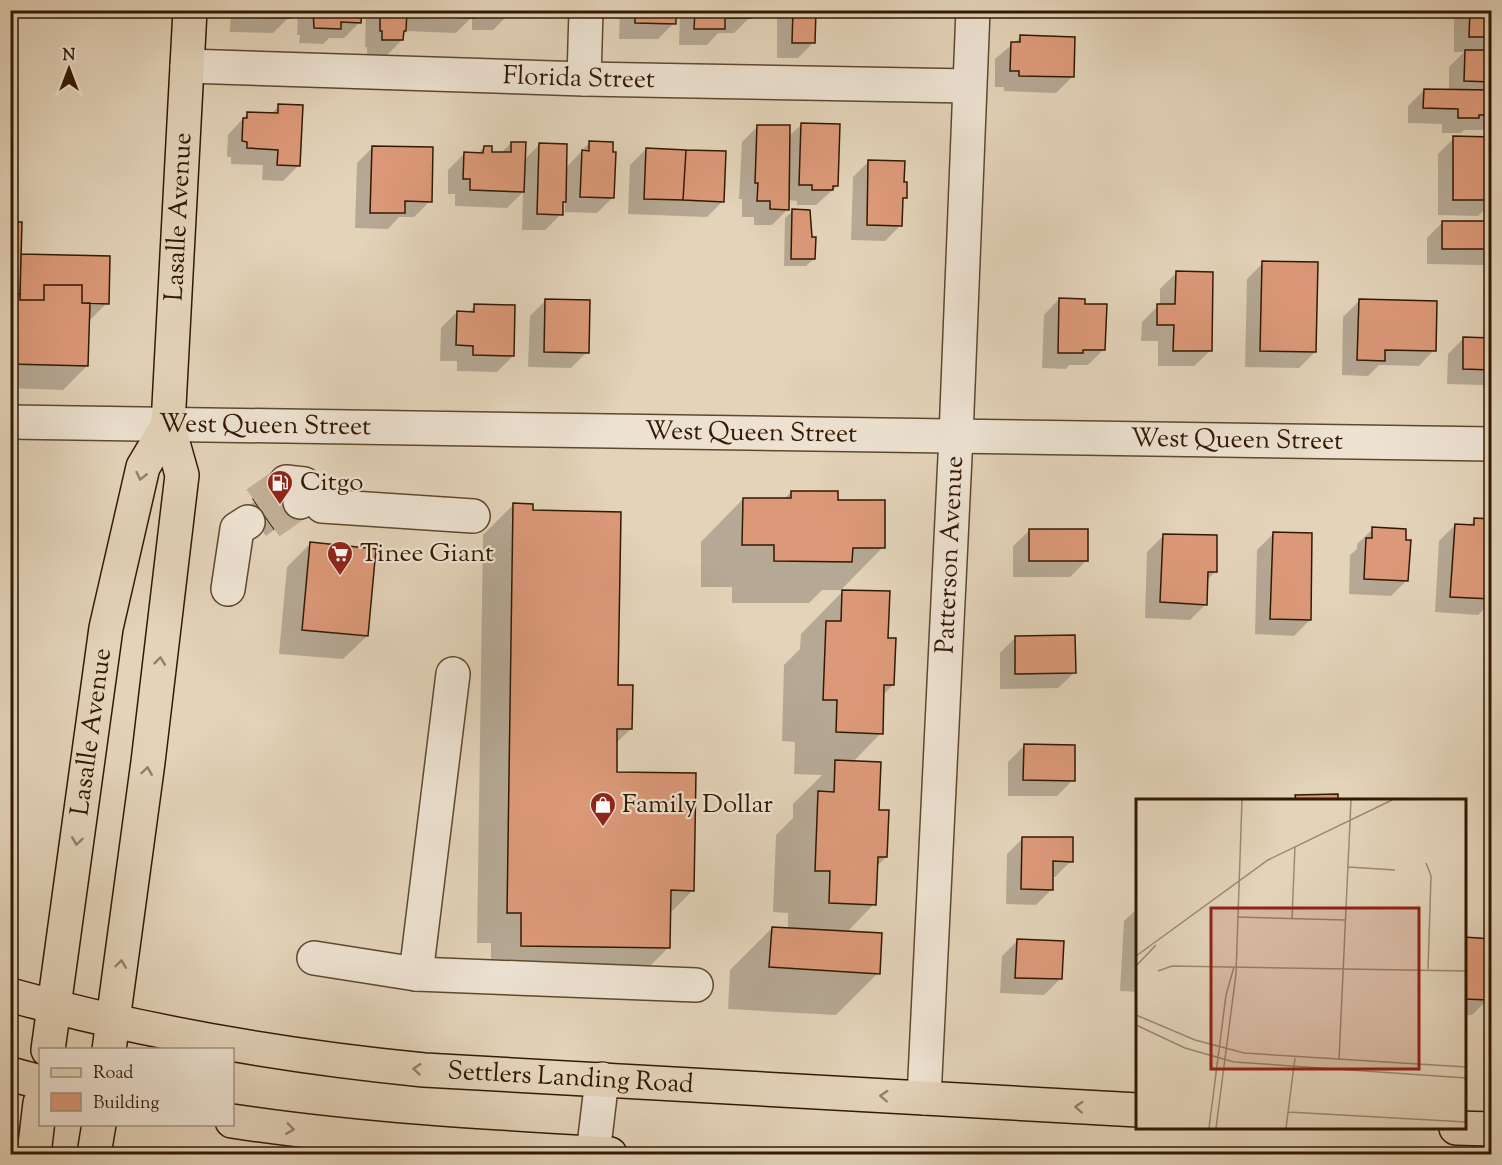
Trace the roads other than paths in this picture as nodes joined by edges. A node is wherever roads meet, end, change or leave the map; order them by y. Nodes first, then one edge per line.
1 (190, 10) edge
2 (586, 10) edge
3 (973, 10) edge
4 (188, 66) junction
5 (584, 79) junction
6 (969, 86) junction
7 (10, 423) edge
8 (168, 424) junction
9 (956, 436) junction
10 (1491, 444) edge
11 (307, 492) tunnel mouth
12 (473, 516) dead end
13 (254, 530) tunnel mouth
14 (228, 589) dead end
15 (453, 674) dead end
16 (314, 958) dead end
17 (416, 974) junction
18 (696, 985) dead end
19 (10, 995) edge
20 (54, 1007) junction
21 (111, 1036) edge
22 (48, 1048) edge
23 (10, 1074) edge
24 (602, 1079) junction
25 (39, 1082) edge
26 (924, 1098) junction
27 (1136, 1110) edge
28 (39, 1112) edge
29 (234, 1120) edge
30 (99, 1126) edge
31 (1466, 1129) edge
32 (1491, 1130) edge
33 (599, 1154) edge
34 (34, 1155) edge
35 (94, 1155) edge

1 - 4 main road, Lasalle Avenue
2 - 5 street
3 - 6 street, Patterson Avenue
4 - 5 street, Florida Street
4 - 8 main road, Lasalle Avenue
5 - 6 street, Florida Street
6 - 9 street, Patterson Avenue
7 - 8 street, West Queen Street
8 - 9 street, West Queen Street
8 -> 20 main road, Lasalle Avenue
21 -> 8 main road, Lasalle Avenue
9 - 10 street, West Queen Street
9 - 26 street, Patterson Avenue
11 - 12 street
13 - 14 street
15 - 17 street
16 - 17 street
17 - 18 street
19 - 20 main road, Settlers Landing Road
20 - 21 main road, Settlers Landing Road
20 - 22 main road, Lasalle Avenue
24 -> 21 main road, Settlers Landing Road
23 - 25 main road
26 -> 24 main road, Settlers Landing Road
24 - 33 street
27 -> 26 main road, Settlers Landing Road
28 - 34 main road
29 -> 33 main road
30 - 35 main road
31 - 32 main road

